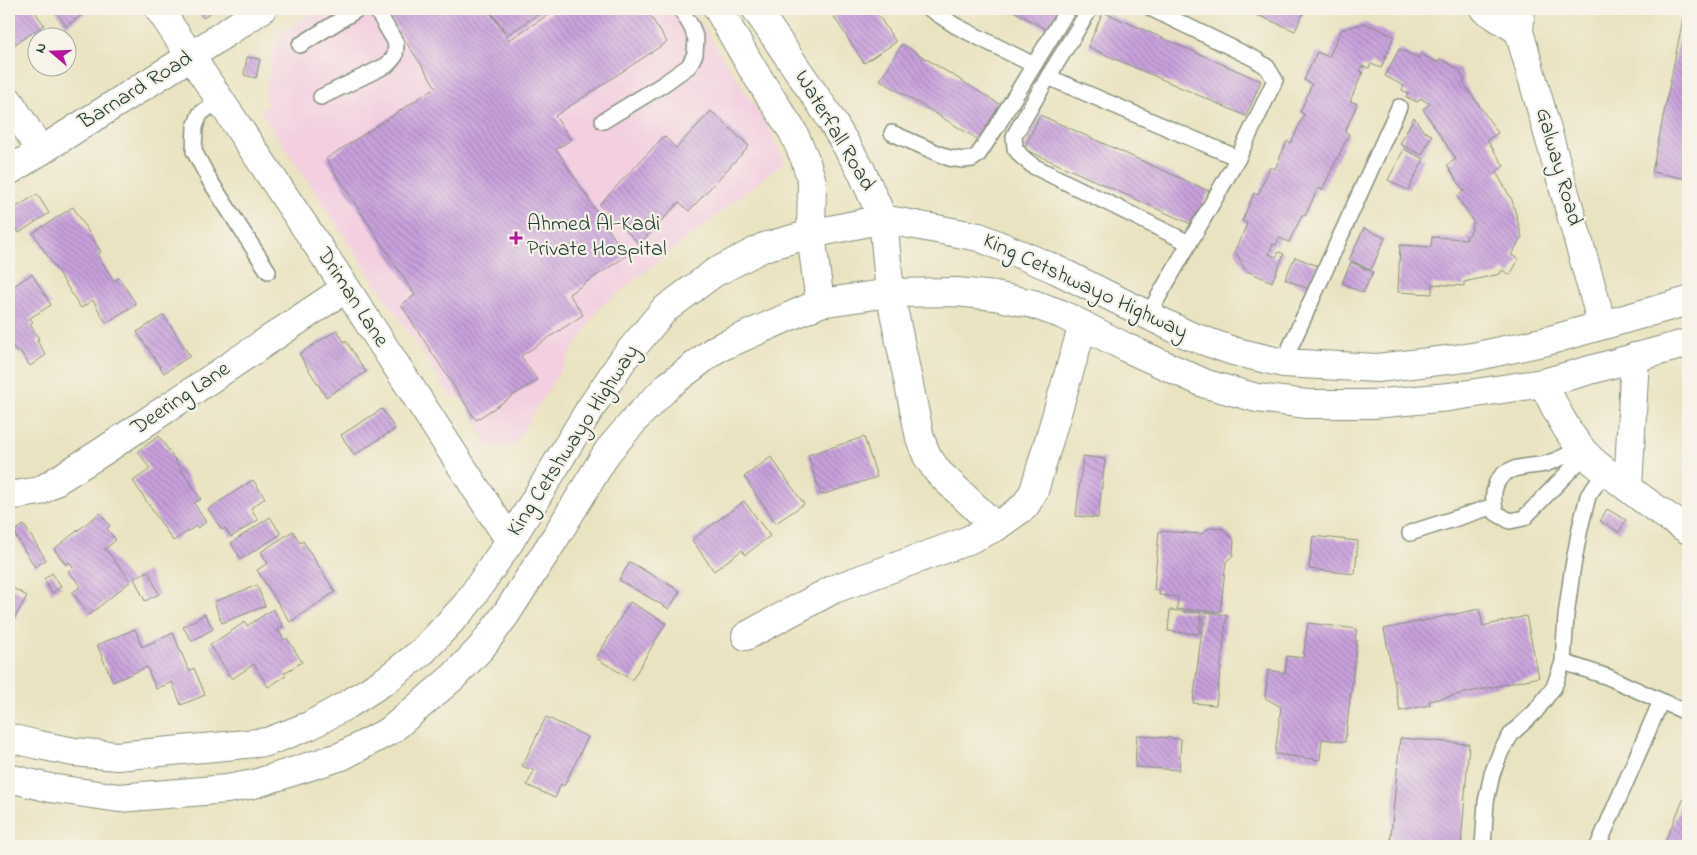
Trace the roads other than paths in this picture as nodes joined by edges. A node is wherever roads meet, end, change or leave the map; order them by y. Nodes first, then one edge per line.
1 (159, 9) edge
2 (262, 9) edge
3 (358, 9) edge
4 (376, 9) edge
5 (681, 9) edge
6 (718, 9) edge
7 (756, 9) edge
8 (930, 9) edge
9 (1068, 9) edge
10 (1090, 9) edge
11 (1152, 9) edge
12 (1484, 9) edge
13 (1520, 20) edge
14 (300, 45) dead end
15 (191, 56) junction
16 (1034, 66) junction
17 (1048, 76) junction
18 (321, 96) dead end
19 (220, 98) junction
20 (9, 101) edge
21 (1399, 107) dead end
22 (603, 121) dead end
23 (892, 133) dead end
24 (41, 151) junction
25 (1238, 158) junction
26 (9, 171) edge
27 (883, 220) junction
28 (811, 234) junction
29 (1190, 243) junction
30 (268, 271) dead end
31 (346, 288) junction
32 (890, 293) junction
33 (1688, 301) edge
34 (820, 303) junction
35 (1148, 315) junction
36 (1602, 324) junction
37 (1083, 325) junction
38 (1688, 342) edge
39 (1635, 357) junction
40 (1283, 363) junction
41 (1543, 383) junction
42 (1630, 457) junction
43 (1590, 458) junction
44 (1628, 488) junction
45 (9, 494) edge
46 (1494, 506) junction
47 (996, 527) junction
48 (1688, 530) edge
49 (1410, 533) dead end
50 (510, 541) junction
51 (746, 636) dead end
52 (1564, 662) junction
53 (1661, 701) junction
54 (1688, 713) edge
55 (9, 738) edge
56 (9, 778) edge
57 (1483, 846) edge
58 (1598, 846) edge

1 - 15 main road, Driman Lane
2 - 15 main road, Barnard Road
3 - 14 lane
4 - 18 lane
5 - 22 lane
6 - 28 main road, Waterfall Road
7 - 27 main road, Waterfall Road
8 - 16 lane
9 - 16 lane
10 - 17 lane
11 - 25 lane
12 - 13 main road
13 - 36 main road, Galway Road
15 - 19 main road, Driman Lane
15 - 24 main road, Barnard Road
16 - 23 lane
17 - 25 lane
17 - 29 lane
19 - 30 lane
19 - 31 main road, Driman Lane
20 - 24 main road
21 - 40 lane
24 - 26 main road, Barnard Road
25 - 29 lane
27 - 28 main road, King Cetshwayo Highway
27 - 32 main road, Waterfall Road
27 - 35 main road, King Cetshwayo Highway
28 - 34 main road, Waterfall Road
28 - 50 main road, King Cetshwayo Highway
29 - 35 lane
31 - 45 main road, Deering Lane
31 - 50 main road, Driman Lane
32 - 34 main road, King Cetshwayo Highway
32 - 37 main road, King Cetshwayo Highway
32 - 47 main road, Waterfall Road
33 - 36 main road, King Cetshwayo Highway
34 - 56 main road, King Cetshwayo Highway
35 - 40 main road, King Cetshwayo Highway
36 - 40 main road, King Cetshwayo Highway
37 - 41 main road, King Cetshwayo Highway
37 - 47 main road
38 - 39 main road, King Cetshwayo Highway
39 - 41 main road, King Cetshwayo Highway
39 - 42 main road
41 - 43 main road
42 - 43 lane
42 - 44 main road
43 - 44 main road
43 - 46 lane
43 - 46 lane
43 - 52 lane
44 - 48 main road
46 - 49 lane
47 - 51 main road
50 - 55 main road, King Cetshwayo Highway
52 - 53 lane
52 - 57 lane
53 - 54 lane
53 - 58 lane

